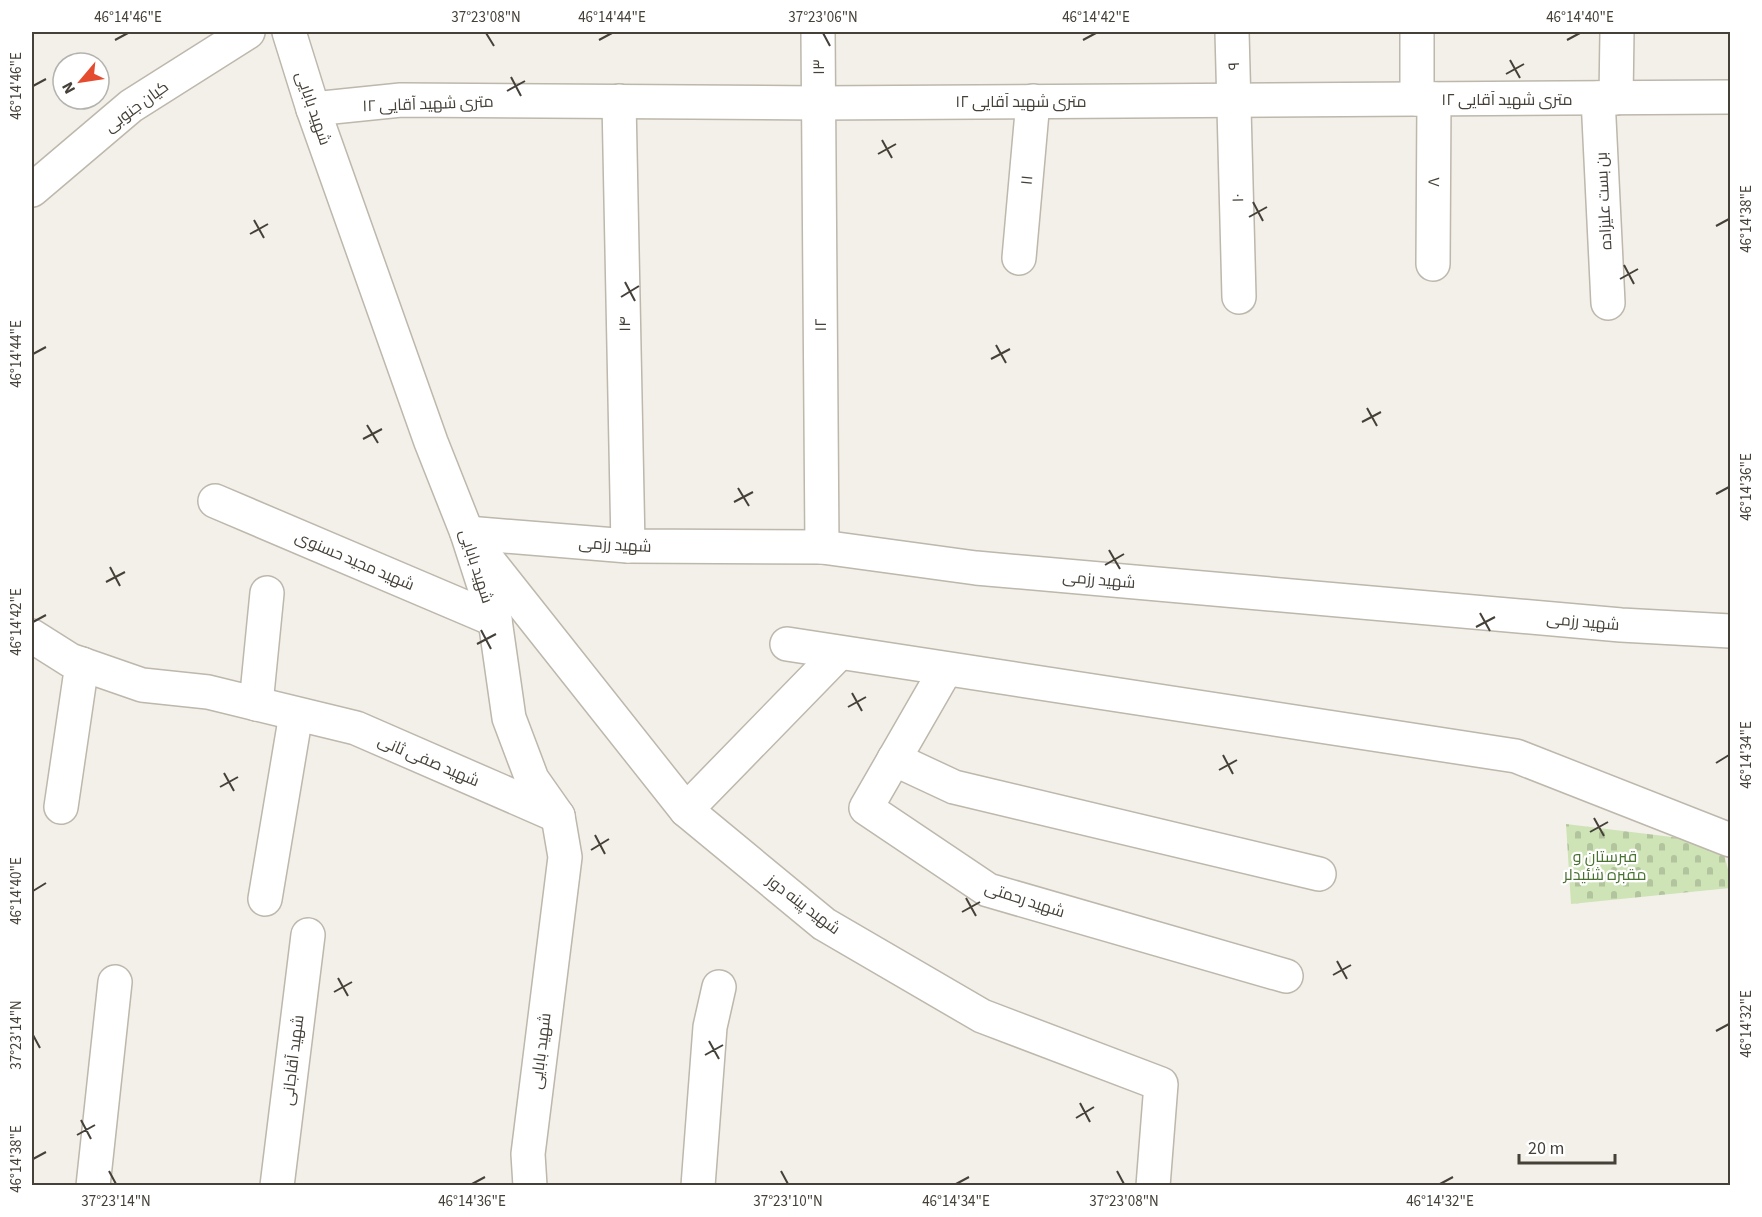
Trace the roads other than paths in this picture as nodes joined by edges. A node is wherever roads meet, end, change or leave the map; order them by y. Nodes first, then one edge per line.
1 (248, 32) edge
2 (289, 32) edge
3 (818, 32) edge
4 (1232, 32) edge
5 (1417, 32) edge
6 (1617, 32) edge
7 (1607, 98) junction
8 (1731, 98) edge
9 (1426, 99) junction
10 (1234, 100) junction
11 (619, 101) junction
12 (1033, 101) junction
13 (818, 103) junction
14 (313, 109) junction
15 (32, 190) edge
16 (1019, 258) dead end
17 (1432, 264) dead end
18 (1239, 297) dead end
19 (1608, 303) dead end
20 (215, 501) dead end
21 (467, 533) junction
22 (628, 546) junction
23 (822, 547) junction
24 (267, 593) dead end
25 (495, 620) junction
26 (1731, 631) edge
27 (32, 636) edge
28 (787, 644) dead end
29 (839, 652) junction
30 (82, 664) junction
31 (946, 669) junction
32 (256, 704) junction
33 (296, 714) junction
34 (894, 759) junction
35 (61, 807) dead end
36 (686, 810) junction
37 (558, 816) junction
38 (1731, 840) edge
39 (1319, 874) dead end
40 (265, 899) dead end
41 (308, 935) dead end
42 (1286, 976) dead end
43 (115, 982) dead end
44 (719, 987) dead end
45 (93, 1185) edge
46 (277, 1185) edge
47 (530, 1185) edge
48 (698, 1185) edge
49 (1153, 1185) edge

1 - 15 street, کیان جنوبی
2 - 14 street, شهید بابایی
3 - 13 street, ۱۳
4 - 10 street, ۹
5 - 9 street, ۸
6 - 7 street, بن بست علیزاده
7 - 8 street, ۱۲ متری شهید آقایی
7 - 9 street, ۱۲ متری شهید آقایی
7 - 19 street, بن بست علیزاده
9 - 10 street, ۱۲ متری شهید آقایی
9 - 17 street, ۸
10 - 12 street, ۱۲ متری شهید آقایی
10 - 18 street, ۱۰
11 - 13 street, ۱۲ متری شهید آقایی
11 - 14 street, ۱۲ متری شهید آقایی
11 - 22 street, ۱۴
12 - 13 street, ۱۲ متری شهید آقایی
12 - 16 street, ۱۱
13 - 23 street, ۱۲
14 - 21 street, شهید بابایی
20 - 25 street, شهید مجید حسنوی
21 - 22 street, شهید رزمی
21 - 25 street, شهید بابایی
21 - 36 street, شهید پینه دوز
22 - 23 street, شهید رزمی
23 - 26 street, شهید رزمی
24 - 32 street
25 - 37 street, شهید بابایی
27 - 30 street, شهید صفی ثانی
28 - 29 street
29 - 31 street
29 - 36 street
30 - 32 street, شهید صفی ثانی
30 - 35 street
31 - 34 street, شهید رحمتی
31 - 38 street
32 - 33 street, شهید صفی ثانی
33 - 37 street, شهید صفی ثانی
33 - 40 street
34 - 39 street
34 - 42 street, شهید رحمتی
36 - 49 street, شهید پینه دوز
37 - 47 street, شهید بابایی
41 - 46 street, شهید آقاجانی
43 - 45 street
44 - 48 street

